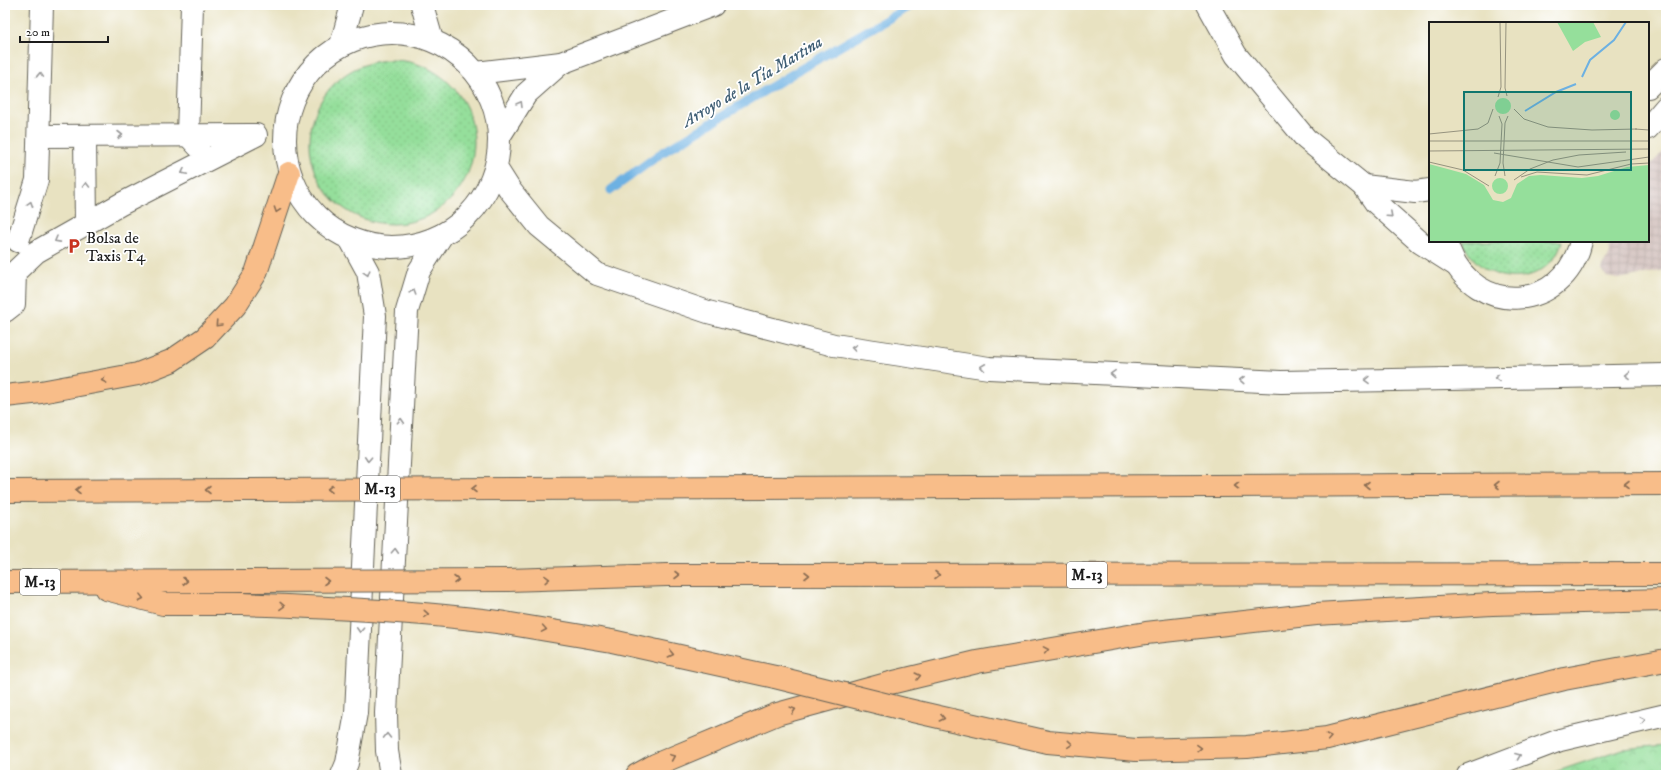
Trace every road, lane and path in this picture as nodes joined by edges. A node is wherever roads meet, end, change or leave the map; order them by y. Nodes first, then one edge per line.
1 (42, 5) edge
2 (192, 5) edge
3 (352, 5) edge
4 (422, 5) edge
5 (714, 5) edge
6 (1208, 5) edge
7 (432, 40) junction
8 (341, 45) junction
9 (561, 63) junction
10 (1666, 69) edge
11 (476, 73) junction
12 (1649, 86) edge
13 (1666, 107) edge
14 (1649, 127) edge
15 (284, 134) junction
16 (188, 135) junction
17 (256, 135) junction
18 (38, 136) junction
19 (86, 136) junction
20 (499, 137) junction
21 (209, 160) junction
22 (496, 168) junction
23 (289, 173) junction
24 (1364, 186) junction
25 (1429, 190) edge
26 (86, 224) junction
27 (442, 235) junction
28 (350, 239) junction
29 (18, 241) dead end
30 (1446, 242) edge
31 (1581, 242) edge
32 (1454, 264) junction
33 (5, 311) edge
34 (1666, 375) edge
35 (5, 396) edge
36 (1666, 484) edge
37 (5, 491) edge
38 (1666, 574) edge
39 (76, 581) junction
40 (5, 582) edge
41 (1666, 600) edge
42 (1666, 660) edge
43 (1666, 715) edge
44 (342, 775) edge
45 (391, 775) edge
46 (637, 775) edge
47 (1468, 775) edge

18 -> 1 street
2 - 16 street
3 - 8 street
4 - 7 street
5 - 9 street
6 - 24 street
7 - 8 street
7 - 11 street
8 - 15 street
9 - 11 street
20 -> 9 street
10 - 12 street
11 - 20 street
13 - 14 street
15 - 17 street
15 - 23 street
16 - 17 street
19 -> 16 street
16 - 21 street
17 - 21 street
18 - 19 street
29 -> 18 street
26 -> 19 street
20 - 22 street
21 -> 26 street
22 - 27 street
34 -> 22 street
23 - 28 street
23 -> 35 highway
24 - 25 street
24 -> 32 street
26 -> 33 street
27 - 28 street
45 -> 27 street
28 -> 44 street
30 - 32 street
31 - 32 street
36 -> 37 highway, M-13, bridge
39 -> 38 highway, M-13, bridge
39 - 40 highway, M-13
39 -> 42 highway, bridge
46 -> 41 highway
47 -> 43 street

